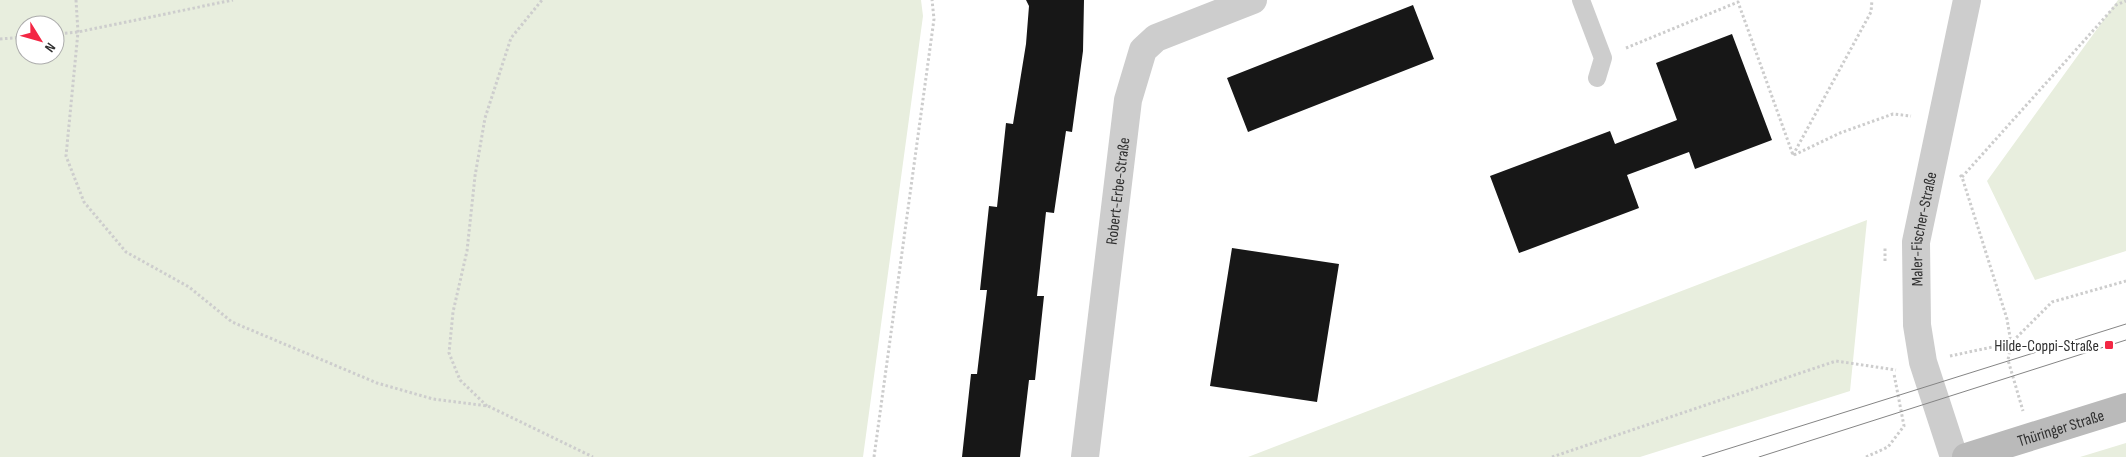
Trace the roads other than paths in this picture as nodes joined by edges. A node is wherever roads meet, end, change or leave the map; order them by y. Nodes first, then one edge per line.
1 (1253, 0) edge
2 (1581, 0) edge
3 (1967, 0) edge
4 (1597, 78) dead end
5 (2126, 406) edge
6 (1085, 457) edge
7 (1954, 457) edge
8 (1966, 457) edge

1 - 6 street, Robert-Erbe-Straße
2 - 4 lane
3 - 7 street, Maler-Fischer-Straße
5 - 8 main road, Thüringer Straße

